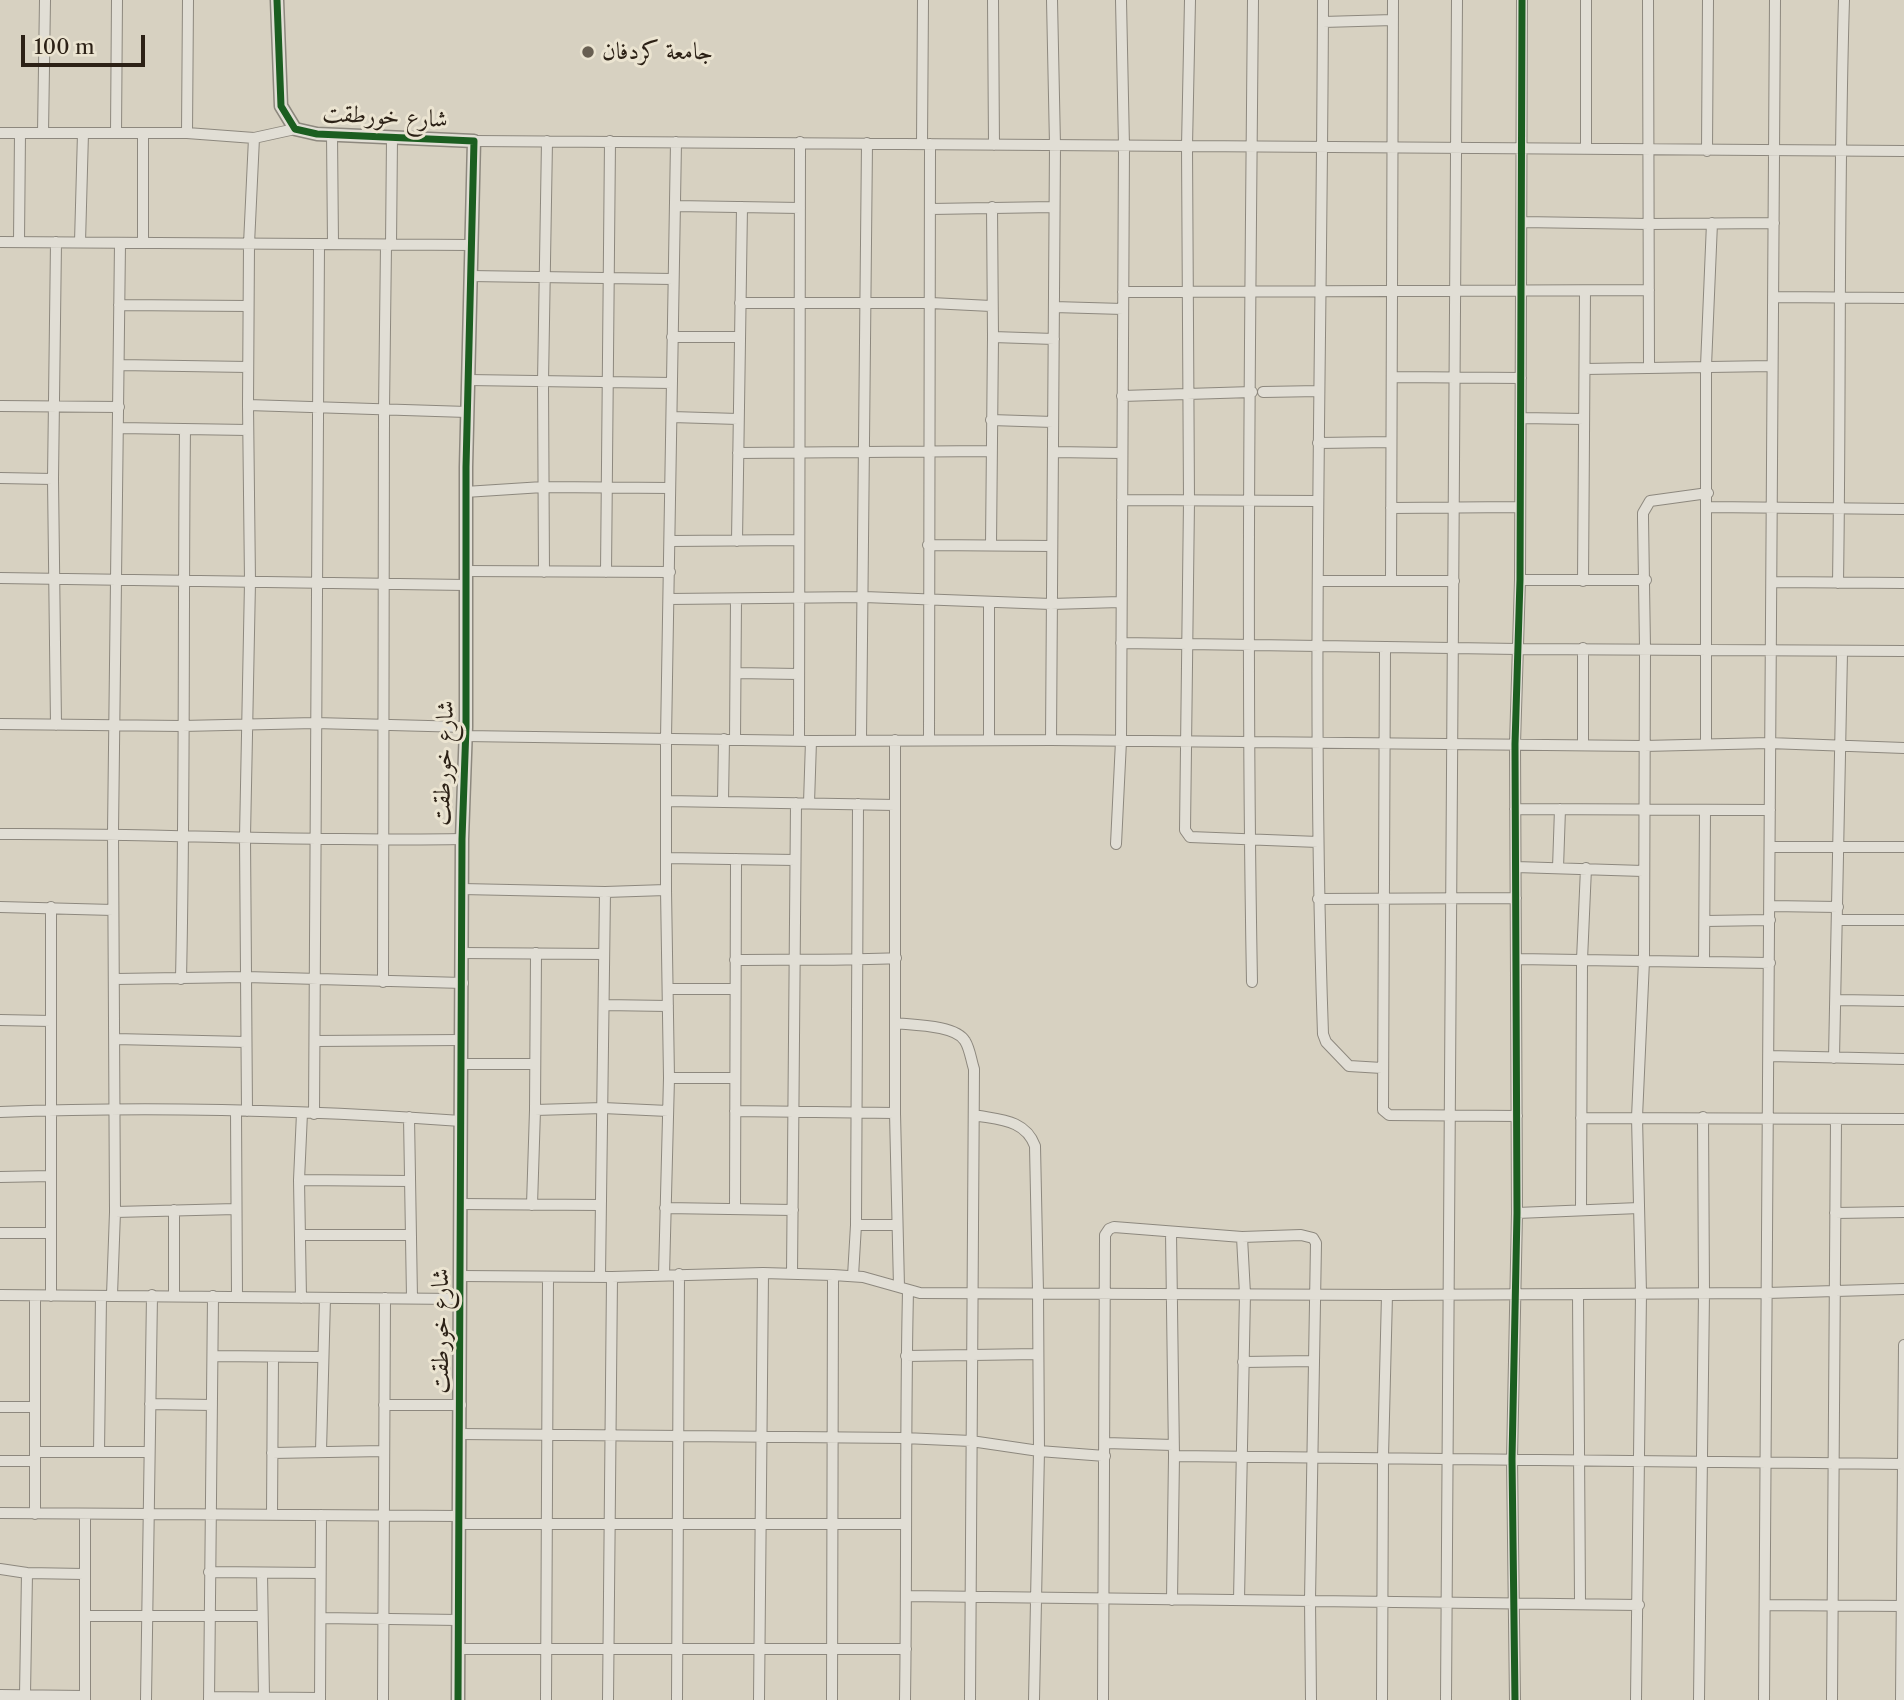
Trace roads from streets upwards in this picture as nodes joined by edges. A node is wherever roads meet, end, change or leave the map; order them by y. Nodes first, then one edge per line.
1 (45, 0) edge
2 (117, 0) edge
3 (188, 0) edge
4 (277, 0) edge
5 (923, 0) edge
6 (993, 0) edge
7 (1052, 0) edge
8 (1121, 0) edge
9 (1190, 0) edge
10 (1254, 0) edge
11 (1323, 0) edge
12 (1393, 0) edge
13 (1457, 0) edge
14 (1522, 0) edge
15 (1586, 0) edge
16 (1648, 0) edge
17 (1709, 0) edge
18 (1775, 0) edge
19 (1844, 0) edge
20 (1393, 20) junction
21 (1323, 22) junction
22 (295, 129) junction
23 (0, 133) edge
24 (20, 133) junction
25 (43, 133) junction
26 (83, 133) junction
27 (116, 133) junction
28 (143, 133) junction
29 (187, 133) junction
30 (332, 134) junction
31 (254, 138) junction
32 (392, 138) junction
33 (474, 141) junction
34 (547, 141) junction
35 (610, 141) junction
36 (676, 142) junction
37 (800, 142) junction
38 (867, 143) junction
39 (926, 144) junction
40 (994, 145) junction
41 (1055, 145) junction
42 (1187, 145) junction
43 (1124, 146) junction
44 (1252, 146) junction
45 (1322, 147) junction
46 (1394, 148) junction
47 (1457, 148) junction
48 (1523, 149) junction
49 (1586, 149) junction
50 (1649, 150) junction
51 (1707, 150) junction
52 (1839, 150) junction
53 (1774, 151) junction
54 (1904, 151) edge
55 (675, 206) junction
56 (742, 207) junction
57 (992, 207) junction
58 (1054, 207) junction
59 (800, 208) junction
60 (931, 209) junction
61 (1522, 222) junction
62 (1712, 223) junction
63 (1774, 223) junction
64 (1650, 224) junction
65 (19, 241) junction
66 (0, 242) edge
67 (56, 242) junction
68 (80, 242) junction
69 (120, 243) junction
70 (143, 243) junction
71 (249, 244) junction
72 (319, 244) junction
73 (333, 244) junction
74 (389, 245) junction
75 (471, 245) junction
76 (470, 276) junction
77 (544, 278) junction
78 (608, 278) junction
79 (673, 279) junction
80 (1520, 289) junction
81 (1249, 290) junction
82 (1321, 290) junction
83 (1391, 290) junction
84 (1456, 290) junction
85 (1649, 290) junction
86 (1585, 291) junction
87 (1123, 292) junction
88 (1188, 292) junction
89 (1773, 297) junction
90 (1841, 297) junction
91 (1904, 298) edge
92 (799, 302) junction
93 (740, 303) junction
94 (931, 303) junction
95 (866, 304) junction
96 (119, 305) junction
97 (248, 306) junction
98 (991, 306) junction
99 (1054, 307) junction
100 (1123, 309) junction
101 (673, 337) junction
102 (740, 337) junction
103 (993, 337) junction
104 (1054, 339) junction
105 (119, 365) junction
106 (248, 366) junction
107 (1706, 366) junction
108 (1773, 366) junction
109 (1649, 368) junction
110 (1585, 369) junction
111 (1393, 377) junction
112 (1455, 377) junction
113 (1521, 378) junction
114 (468, 380) junction
115 (543, 382) junction
116 (607, 383) junction
117 (672, 383) junction
118 (1319, 391) junction
119 (1255, 392) junction
120 (1187, 394) junction
121 (1122, 396) junction
122 (248, 405) junction
123 (0, 406) edge
124 (55, 407) junction
125 (119, 407) junction
126 (317, 407) junction
127 (384, 410) junction
128 (467, 412) junction
129 (672, 416) junction
130 (1521, 418) junction
131 (738, 419) junction
132 (1584, 419) junction
133 (991, 420) junction
134 (1053, 422) junction
135 (119, 428) junction
136 (185, 429) junction
137 (248, 430) junction
138 (1391, 442) junction
139 (1318, 443) junction
140 (864, 450) junction
141 (928, 451) junction
142 (991, 451) junction
143 (1053, 452) junction
144 (738, 453) junction
145 (800, 453) junction
146 (1122, 453) junction
147 (0, 478) edge
148 (53, 478) junction
149 (542, 487) junction
150 (607, 488) junction
151 (670, 488) junction
152 (465, 492) junction
153 (1708, 493) junction
154 (1122, 500) junction
155 (1317, 500) junction
156 (1189, 501) junction
157 (1250, 501) junction
158 (1520, 507) junction
159 (1708, 507) junction
160 (1772, 507) junction
161 (1391, 508) junction
162 (1454, 508) junction
163 (1839, 508) junction
164 (1904, 509) edge
165 (799, 540) junction
166 (670, 541) junction
167 (737, 541) junction
168 (928, 545) junction
169 (991, 545) junction
170 (1052, 545) junction
171 (465, 571) junction
172 (544, 572) junction
173 (606, 572) junction
174 (670, 572) junction
175 (0, 578) edge
176 (54, 579) junction
177 (118, 580) junction
178 (1520, 580) junction
179 (1646, 580) junction
180 (183, 581) junction
181 (1319, 581) junction
182 (1391, 581) junction
183 (1454, 581) junction
184 (1583, 581) junction
185 (250, 582) junction
186 (1772, 582) junction
187 (316, 583) junction
188 (1838, 583) junction
189 (1904, 583) edge
190 (383, 584) junction
191 (465, 585) junction
192 (800, 597) junction
193 (864, 597) junction
194 (669, 599) junction
195 (736, 599) junction
196 (928, 601) junction
197 (989, 602) junction
198 (1120, 602) junction
199 (1051, 604) junction
200 (1121, 643) junction
201 (1186, 644) junction
202 (1249, 644) junction
203 (1318, 646) junction
204 (1385, 647) junction
205 (1452, 648) junction
206 (1583, 648) junction
207 (1645, 648) junction
208 (1518, 649) junction
209 (1707, 649) junction
210 (1770, 650) junction
211 (1904, 651) edge
212 (1842, 653) junction
213 (736, 673) junction
214 (798, 674) junction
215 (315, 723) junction
216 (0, 724) edge
217 (56, 725) junction
218 (247, 725) junction
219 (383, 725) junction
220 (116, 726) junction
221 (182, 726) junction
222 (465, 732) junction
223 (666, 738) junction
224 (730, 740) junction
225 (861, 740) junction
226 (895, 740) junction
227 (929, 740) junction
228 (989, 740) junction
229 (1051, 740) junction
230 (799, 741) junction
231 (811, 741) junction
232 (1121, 741) junction
233 (1186, 742) junction
234 (1248, 742) junction
235 (1318, 742) junction
236 (1769, 743) junction
237 (1383, 744) junction
238 (1514, 744) junction
239 (1706, 744) junction
240 (1453, 745) junction
241 (1583, 745) junction
242 (1644, 746) junction
243 (1839, 746) junction
244 (1904, 748) edge
245 (667, 801) junction
246 (723, 801) junction
247 (796, 803) junction
248 (809, 803) junction
249 (858, 804) junction
250 (895, 805) junction
251 (1515, 809) junction
252 (1560, 809) junction
253 (1644, 810) junction
254 (1770, 810) junction
255 (1705, 811) junction
256 (113, 833) junction
257 (0, 834) edge
258 (184, 836) junction
259 (245, 837) junction
260 (316, 838) junction
261 (462, 839) junction
262 (1250, 840) junction
263 (382, 841) junction
264 (1318, 842) junction
265 (1116, 844) dead end
266 (1838, 846) junction
267 (1769, 847) junction
268 (1904, 847) edge
269 (666, 858) junction
270 (736, 859) junction
271 (794, 860) junction
272 (1516, 867) junction
273 (1558, 867) junction
274 (1586, 868) junction
275 (1643, 871) junction
276 (462, 889) junction
277 (666, 890) junction
278 (604, 892) junction
279 (1451, 898) junction
280 (1516, 898) junction
281 (1318, 899) junction
282 (1384, 899) junction
283 (1770, 906) junction
284 (0, 907) edge
285 (51, 907) junction
286 (1838, 907) junction
287 (113, 910) junction
288 (1770, 920) junction
289 (1838, 920) junction
290 (1904, 920) edge
291 (1704, 921) junction
292 (462, 953) junction
293 (536, 953) junction
294 (604, 954) junction
295 (795, 958) junction
296 (895, 958) junction
297 (1517, 959) junction
298 (735, 960) junction
299 (1582, 960) junction
300 (1704, 960) junction
301 (856, 961) junction
302 (1644, 961) junction
303 (1770, 963) junction
304 (246, 977) junction
305 (315, 978) junction
306 (116, 979) junction
307 (181, 979) junction
308 (383, 982) junction
309 (1252, 982) dead end
310 (463, 983) junction
311 (668, 989) junction
312 (735, 989) junction
313 (1836, 1000) junction
314 (1904, 1000) edge
315 (604, 1005) junction
316 (668, 1006) junction
317 (0, 1020) edge
318 (51, 1021) junction
319 (895, 1023) junction
320 (115, 1039) junction
321 (461, 1040) junction
322 (314, 1041) junction
323 (246, 1042) junction
324 (1769, 1056) junction
325 (1834, 1058) junction
326 (1904, 1059) edge
327 (462, 1064) junction
328 (535, 1064) junction
329 (1382, 1068) junction
330 (669, 1078) junction
331 (734, 1078) junction
332 (603, 1108) junction
333 (51, 1110) junction
334 (114, 1110) junction
335 (536, 1110) junction
336 (241, 1111) junction
337 (668, 1111) junction
338 (735, 1111) junction
339 (0, 1112) edge
340 (792, 1112) junction
341 (302, 1113) junction
342 (857, 1113) junction
343 (895, 1113) junction
344 (314, 1114) junction
345 (1450, 1114) junction
346 (974, 1115) junction
347 (1517, 1116) junction
348 (409, 1117) junction
349 (1637, 1117) junction
350 (1703, 1117) junction
351 (1581, 1118) junction
352 (1768, 1118) junction
353 (1836, 1119) junction
354 (1904, 1119) edge
355 (461, 1121) junction
356 (51, 1176) junction
357 (0, 1177) edge
358 (299, 1180) junction
359 (410, 1181) junction
360 (460, 1204) junction
361 (532, 1205) junction
362 (600, 1206) junction
363 (665, 1208) junction
364 (1639, 1208) junction
365 (236, 1209) junction
366 (735, 1209) junction
367 (1581, 1209) junction
368 (174, 1210) junction
369 (793, 1210) junction
370 (115, 1212) junction
371 (1904, 1212) edge
372 (1517, 1213) junction
373 (1835, 1213) junction
374 (897, 1224) junction
375 (856, 1225) junction
376 (1171, 1232) junction
377 (0, 1233) edge
378 (51, 1233) junction
379 (300, 1235) junction
380 (410, 1235) junction
381 (1242, 1237) junction
382 (763, 1273) junction
383 (680, 1274) junction
384 (792, 1274) junction
385 (664, 1275) junction
386 (833, 1275) junction
387 (460, 1276) junction
388 (853, 1276) junction
389 (548, 1277) junction
390 (600, 1277) junction
391 (612, 1277) junction
392 (903, 1289) junction
393 (1904, 1289) edge
394 (1833, 1290) junction
395 (972, 1292) junction
396 (1038, 1292) junction
397 (1106, 1292) junction
398 (1641, 1293) junction
399 (1704, 1293) junction
400 (1768, 1293) junction
401 (1174, 1294) junction
402 (1245, 1294) junction
403 (1450, 1294) junction
404 (1515, 1294) junction
405 (1578, 1294) junction
406 (0, 1295) edge
407 (152, 1295) junction
408 (1315, 1295) junction
409 (1387, 1295) junction
410 (35, 1296) junction
411 (51, 1296) junction
412 (106, 1296) junction
413 (174, 1296) junction
414 (213, 1296) junction
415 (237, 1296) junction
416 (302, 1298) junction
417 (325, 1298) junction
418 (385, 1298) junction
419 (412, 1298) junction
420 (460, 1299) junction
421 (1904, 1345) edge
422 (1038, 1354) junction
423 (973, 1355) junction
424 (212, 1356) junction
425 (906, 1356) junction
426 (273, 1357) junction
427 (323, 1357) junction
428 (1314, 1361) junction
429 (1243, 1362) junction
430 (150, 1404) junction
431 (212, 1405) junction
432 (384, 1405) junction
433 (461, 1405) junction
434 (0, 1407) edge
435 (35, 1407) junction
436 (460, 1434) junction
437 (547, 1434) junction
438 (611, 1434) junction
439 (680, 1434) junction
440 (763, 1435) junction
441 (834, 1437) junction
442 (904, 1438) junction
443 (971, 1441) junction
444 (1106, 1443) junction
445 (1173, 1445) junction
446 (321, 1451) junction
447 (384, 1451) junction
448 (1039, 1451) junction
449 (99, 1452) junction
450 (149, 1452) junction
451 (272, 1453) junction
452 (35, 1456) junction
453 (1105, 1456) junction
454 (1174, 1456) junction
455 (1312, 1456) junction
456 (1383, 1457) junction
457 (1241, 1458) junction
458 (1447, 1458) junction
459 (1512, 1459) junction
460 (1577, 1460) junction
461 (1639, 1460) junction
462 (0, 1461) edge
463 (1702, 1461) junction
464 (1767, 1462) junction
465 (1833, 1463) junction
466 (1903, 1464) edge
467 (0, 1513) edge
468 (35, 1514) junction
469 (85, 1515) junction
470 (147, 1515) junction
471 (211, 1515) junction
472 (272, 1515) junction
473 (321, 1516) junction
474 (383, 1516) junction
475 (459, 1520) junction
476 (547, 1523) junction
477 (679, 1523) junction
478 (610, 1524) junction
479 (762, 1524) junction
480 (833, 1524) junction
481 (905, 1524) junction
482 (0, 1569) edge
483 (209, 1572) junction
484 (27, 1573) junction
485 (262, 1573) junction
486 (320, 1573) junction
487 (84, 1574) junction
488 (907, 1596) junction
489 (969, 1597) junction
490 (1035, 1597) junction
491 (1105, 1597) junction
492 (1172, 1600) junction
493 (1239, 1600) junction
494 (1310, 1600) junction
495 (1382, 1600) junction
496 (1446, 1601) junction
497 (1580, 1602) junction
498 (1514, 1603) junction
499 (1639, 1605) junction
500 (1765, 1605) junction
501 (1833, 1606) junction
502 (1903, 1606) edge
503 (85, 1616) junction
504 (146, 1616) junction
505 (262, 1616) junction
506 (209, 1617) junction
507 (321, 1618) junction
508 (384, 1619) junction
509 (458, 1620) junction
510 (458, 1649) junction
511 (545, 1649) junction
512 (608, 1649) junction
513 (677, 1649) junction
514 (906, 1649) junction
515 (832, 1650) junction
516 (759, 1651) junction
517 (0, 1695) edge
518 (25, 1695) junction
519 (264, 1697) junction
520 (85, 1698) edge
521 (209, 1698) edge
522 (320, 1699) edge
523 (146, 1700) edge
524 (383, 1700) edge
525 (458, 1700) edge
526 (546, 1700) edge
527 (608, 1700) edge
528 (677, 1700) edge
529 (759, 1700) edge
530 (832, 1700) edge
531 (905, 1700) edge
532 (970, 1700) edge
533 (1034, 1700) edge
534 (1103, 1700) edge
535 (1311, 1700) edge
536 (1382, 1700) edge
537 (1446, 1700) edge
538 (1515, 1700) edge
539 (1636, 1700) edge
540 (1699, 1700) edge
541 (1764, 1700) edge
542 (1832, 1700) edge
543 (1901, 1700) edge

1 - 25 street
2 - 27 street
3 - 29 street
4 - 22 street, شارع خورطقت
5 - 39 street
6 - 40 street
7 - 41 street
8 - 43 street
9 - 42 street
10 - 44 street
11 - 21 street
12 - 20 street
13 - 47 street
14 - 48 street
15 - 49 street
16 - 50 street
17 - 51 street
18 - 53 street
19 - 52 street
20 - 21 street
20 - 46 street
21 - 45 street
22 - 30 street, شارع خورطقت
22 - 31 street
23 - 24 street
24 - 25 street
24 - 65 street
25 - 26 street
26 - 27 street
26 - 68 street
27 - 28 street
28 - 29 street
28 - 70 street
29 - 31 street
30 - 32 street, شارع خورطقت
30 - 73 street
31 - 71 street
32 - 33 street, شارع خورطقت
32 - 74 street
33 - 34 street
33 - 75 street, شارع خورطقت
34 - 35 street
34 - 77 street
35 - 36 street
35 - 78 street
36 - 37 street
36 - 55 street
37 - 38 street
37 - 59 street
38 - 39 street
38 - 95 street
39 - 40 street
39 - 60 street
40 - 41 street
41 - 43 street
41 - 58 street
42 - 43 street
42 - 44 street
42 - 88 street
43 - 87 street
44 - 45 street
44 - 81 street
45 - 46 street
45 - 82 street
46 - 47 street
46 - 83 street
47 - 48 street
47 - 84 street
48 - 49 street
48 - 61 street
49 - 50 street
50 - 51 street
50 - 64 street
51 - 53 street
52 - 53 street
52 - 54 street
52 - 90 street
53 - 63 street
55 - 56 street
55 - 79 street
56 - 59 street
56 - 93 street
57 - 58 street
57 - 60 street
57 - 98 street
58 - 99 street
59 - 92 street
60 - 94 street
61 - 64 street
61 - 80 street
62 - 63 street
62 - 64 street
62 - 107 street
63 - 89 street
64 - 85 street
65 - 66 street
65 - 67 street
67 - 68 street
67 - 124 street
68 - 69 street
69 - 70 street
69 - 96 street
70 - 71 street
71 - 72 street
71 - 97 street
72 - 73 street
72 - 126 street
73 - 74 street
74 - 75 street
74 - 127 street
75 - 76 street, شارع خورطقت
76 - 77 street
76 - 114 street, شارع خورطقت
77 - 78 street
77 - 115 street
78 - 79 street
78 - 116 street
79 - 101 street
80 - 84 street
80 - 86 street
80 - 113 street
81 - 82 street
81 - 88 street
81 - 119 street
82 - 83 street
82 - 118 street
83 - 84 street
83 - 111 street
84 - 112 street
85 - 86 street
85 - 109 street
86 - 110 street
87 - 88 street
87 - 100 street
88 - 120 street
89 - 90 street
89 - 108 street
90 - 91 street
90 - 163 street
92 - 93 street
92 - 95 street
92 - 145 street
93 - 102 street
94 - 95 street
94 - 98 street
94 - 141 street
95 - 140 street
96 - 97 street
96 - 105 street
97 - 106 street
98 - 103 street
99 - 100 street
99 - 104 street
100 - 121 street
101 - 102 street
101 - 117 street
102 - 131 street
103 - 104 street
103 - 133 street
104 - 134 street
105 - 106 street
105 - 125 street
106 - 122 street
107 - 108 street
107 - 109 street
107 - 153 street
108 - 160 street
109 - 110 street
110 - 132 street
111 - 112 street
111 - 138 street
112 - 113 street
112 - 162 street
113 - 130 street
114 - 115 street
114 - 128 street, شارع خورطقت
115 - 116 street
115 - 149 street
116 - 117 street
116 - 150 street
117 - 129 street
118 - 119 street
118 - 139 street
119 - 120 street
119 - 157 street
120 - 121 street
120 - 156 street
121 - 146 street
122 - 126 street
122 - 137 street
123 - 124 street
124 - 125 street
124 - 148 street
125 - 135 street
126 - 127 street
126 - 187 street
127 - 128 street
127 - 190 street
128 - 152 street, شارع خورطقت
129 - 131 street
129 - 151 street
130 - 132 street
130 - 158 street
131 - 144 street
132 - 184 street
133 - 134 street
133 - 142 street
134 - 143 street
135 - 136 street
135 - 177 street
136 - 137 street
136 - 180 street
137 - 185 street
138 - 139 street
138 - 161 street
139 - 155 street
140 - 141 street
140 - 145 street
140 - 193 street
141 - 142 street
141 - 168 street
142 - 169 street
143 - 146 street
143 - 170 street
144 - 145 street
144 - 167 street
145 - 165 street
146 - 154 street
147 - 148 street
148 - 176 street
149 - 150 street
149 - 152 street
149 - 172 street
150 - 151 street
150 - 173 street
151 - 166 street
152 - 171 street, شارع خورطقت
153 - 159 street
153 - 179 street
154 - 156 street
154 - 198 street
155 - 157 street
155 - 181 street
156 - 157 street
156 - 201 street
157 - 202 street
158 - 162 street
158 - 178 street
159 - 160 street
159 - 209 street
160 - 163 street
160 - 186 street
161 - 162 street
161 - 182 street
162 - 183 street
163 - 164 street
163 - 188 street
165 - 167 street
165 - 192 street
166 - 167 street
166 - 174 street
168 - 169 street
168 - 196 street
169 - 170 street
170 - 199 street
171 - 172 street
171 - 191 street, شارع خورطقت
172 - 173 street
173 - 174 street
174 - 194 street
175 - 176 street
176 - 177 street
176 - 217 street
177 - 180 street
177 - 220 street
178 - 184 street
178 - 208 street
179 - 184 street
179 - 207 street
180 - 185 street
180 - 221 street
181 - 182 street
181 - 203 street
182 - 183 street
183 - 205 street
185 - 187 street
185 - 218 street
186 - 188 street
186 - 210 street
187 - 190 street
187 - 215 street
188 - 189 street
190 - 191 street
190 - 219 street
191 - 222 street, شارع خورطقت
192 - 193 street
192 - 195 street
192 - 214 street
193 - 196 street
193 - 225 street
194 - 195 street
194 - 223 street
195 - 213 street
196 - 197 street
196 - 227 street
197 - 199 street
197 - 228 street
198 - 199 street
198 - 200 street
199 - 229 street
200 - 201 street
200 - 232 street
201 - 202 street
201 - 233 street
202 - 203 street
202 - 234 street
203 - 204 street
203 - 235 street
204 - 205 street
204 - 237 street
205 - 208 street
205 - 240 street
206 - 207 street
206 - 208 street
206 - 241 street
207 - 209 street
207 - 242 street
208 - 238 street
209 - 210 street
209 - 239 street
210 - 212 street
210 - 236 street
211 - 212 street
212 - 243 street
213 - 214 street
213 - 224 street
214 - 230 street
215 - 218 street
215 - 219 street
215 - 260 street
216 - 217 street
217 - 220 street
218 - 221 street
218 - 259 street
219 - 222 street
219 - 263 street
220 - 221 street
220 - 256 street
221 - 258 street
222 - 223 street
222 - 261 street, شارع خورطقت
223 - 224 street
223 - 245 street
224 - 230 street
224 - 246 street
225 - 226 street
225 - 231 street
226 - 227 street
226 - 250 street
227 - 228 street
228 - 229 street
229 - 232 street
230 - 231 street
231 - 248 street
232 - 233 street
232 - 265 street
233 - 234 street
233 - 262 street
234 - 235 street
234 - 262 street
235 - 237 street
235 - 264 street
236 - 239 street
236 - 243 street
236 - 254 street
237 - 240 street
237 - 282 street
238 - 240 street
238 - 241 street
238 - 251 street
239 - 242 street
240 - 279 street
241 - 242 street
242 - 253 street
243 - 244 street
243 - 266 street
245 - 246 street
245 - 269 street
246 - 247 street
247 - 248 street
247 - 271 street
248 - 249 street
249 - 250 street
249 - 301 street
250 - 296 street
251 - 252 street
251 - 272 street
252 - 253 street
252 - 273 street
253 - 255 street
253 - 275 street
254 - 255 street
254 - 267 street
255 - 291 street
256 - 257 street
256 - 258 street
256 - 287 street
258 - 259 street
258 - 307 street
259 - 260 street
259 - 304 street
260 - 263 street
260 - 305 street
261 - 263 street
261 - 276 street, شارع خورطقت
262 - 264 street
262 - 309 street
263 - 308 street
264 - 281 street
266 - 267 street
266 - 268 street
266 - 286 street
267 - 283 street
269 - 270 street
269 - 277 street
270 - 271 street
270 - 298 street
271 - 295 street
272 - 273 street
272 - 280 street
273 - 274 street
274 - 275 street
274 - 299 street
275 - 302 street
276 - 278 street
276 - 292 street, شارع خورطقت
277 - 278 street
277 - 311 street
278 - 294 street
279 - 280 street
279 - 282 street
279 - 345 street
280 - 297 street
281 - 282 street
281 - 329 street
282 - 329 street
283 - 286 street
283 - 288 street
284 - 285 street
285 - 287 street
285 - 318 street
286 - 289 street
287 - 306 street
288 - 291 street
288 - 303 street
289 - 290 street
289 - 313 street
291 - 300 street
292 - 293 street
292 - 310 street, شارع خورطقت
293 - 294 street
293 - 328 street
294 - 315 street
295 - 298 street
295 - 301 street
295 - 340 street
296 - 301 street
296 - 319 street
297 - 299 street
297 - 347 street
298 - 312 street
299 - 302 street
299 - 351 street
300 - 302 street
300 - 303 street
301 - 342 street
302 - 349 street
303 - 324 street
304 - 305 street
304 - 307 street
304 - 323 street
305 - 308 street
305 - 322 street
306 - 307 street
306 - 320 street
308 - 310 street
310 - 321 street, شارع خورطقت
311 - 312 street
311 - 316 street
312 - 331 street
313 - 314 street
313 - 325 street
315 - 316 street
315 - 332 street
316 - 330 street
317 - 318 street
318 - 333 street
319 - 343 street
319 - 346 street
320 - 323 street
320 - 334 street
321 - 322 street
321 - 327 street, شارع خورطقت
322 - 344 street
323 - 336 street
324 - 325 street
324 - 352 street
325 - 326 street
327 - 328 street
327 - 355 street, شارع خورطقت
328 - 335 street
329 - 345 street
330 - 331 street
330 - 337 street
331 - 338 street
332 - 335 street
332 - 337 street
332 - 362 street
333 - 334 street
333 - 339 street
333 - 356 street
334 - 336 street
334 - 370 street
335 - 361 street
336 - 341 street
336 - 365 street
337 - 363 street
338 - 340 street
338 - 366 street
340 - 342 street
340 - 369 street
341 - 344 street
341 - 358 street
342 - 343 street
342 - 375 street
343 - 374 street
344 - 348 street
345 - 347 street
345 - 403 street
346 - 395 street
346 - 396 street
347 - 372 street
348 - 355 street
348 - 359 street
349 - 350 street
349 - 351 street
349 - 364 street
350 - 352 street
350 - 399 street
351 - 367 street
352 - 353 street
352 - 400 street
353 - 354 street
353 - 373 street
355 - 360 street, شارع خورطقت
356 - 357 street
356 - 378 street
358 - 359 street
358 - 379 street
359 - 380 street
360 - 361 street
360 - 387 street, شارع خورطقت
361 - 362 street
362 - 390 street
363 - 366 street
363 - 385 street
364 - 367 street
364 - 398 street
365 - 368 street
365 - 415 street
366 - 369 street
367 - 372 street
368 - 370 street
368 - 413 street
369 - 384 street
370 - 412 street
371 - 373 street
372 - 404 street
373 - 394 street
374 - 375 street
374 - 392 street
375 - 388 street
376 - 381 street
376 - 397 street
376 - 401 street
377 - 378 street
378 - 411 street
379 - 380 street
379 - 416 street
380 - 419 street
381 - 402 street
381 - 408 street
382 - 383 street
382 - 384 street
382 - 440 street
383 - 385 street
383 - 439 street
384 - 386 street
385 - 391 street
386 - 388 street
386 - 441 street
387 - 389 street
387 - 420 street, شارع خورطقت
388 - 392 street
389 - 390 street
389 - 437 street
390 - 391 street
391 - 438 street
392 - 395 street
392 - 425 street
393 - 394 street
394 - 400 street
394 - 465 street
395 - 396 street
395 - 423 street
396 - 397 street
396 - 422 street
397 - 401 street
397 - 444 street
398 - 399 street
398 - 405 street
398 - 461 street
399 - 400 street
399 - 463 street
400 - 464 street
401 - 402 street
401 - 445 street
402 - 408 street
402 - 429 street
403 - 404 street
403 - 409 street
403 - 458 street
404 - 405 street
404 - 459 street
405 - 460 street
406 - 410 street
407 - 412 street
407 - 413 street
407 - 430 street
408 - 409 street
408 - 428 street
409 - 456 street
410 - 411 street
410 - 435 street
411 - 412 street
412 - 449 street
413 - 414 street
414 - 415 street
414 - 424 street
415 - 416 street
416 - 417 street
417 - 418 street
417 - 427 street
418 - 419 street
418 - 432 street
419 - 420 street
420 - 433 street, شارع خورطقت
421 - 466 street
422 - 423 street
422 - 448 street
423 - 425 street
423 - 443 street
424 - 426 street
424 - 431 street
425 - 442 street
426 - 427 street
426 - 451 street
427 - 446 street
428 - 429 street
428 - 455 street
429 - 457 street
430 - 431 street
430 - 450 street
431 - 471 street
432 - 433 street
432 - 447 street
433 - 436 street, شارع خورطقت
434 - 435 street
435 - 452 street
436 - 437 street
436 - 475 street, شارع خورطقت
437 - 438 street
437 - 476 street
438 - 439 street
438 - 478 street
439 - 440 street
439 - 477 street
440 - 441 street
440 - 479 street
441 - 442 street
441 - 480 street
442 - 443 street
442 - 481 street
443 - 448 street
443 - 489 street
444 - 445 street
444 - 453 street
445 - 454 street
446 - 447 street
446 - 451 street
447 - 474 street
448 - 453 street
448 - 490 street
449 - 450 street
449 - 452 street
450 - 470 street
451 - 472 street
452 - 462 street
452 - 468 street
453 - 491 street
454 - 457 street
454 - 492 street
455 - 456 street
455 - 457 street
455 - 494 street
456 - 458 street
456 - 495 street
457 - 493 street
458 - 459 street
458 - 496 street
459 - 460 street
459 - 498 street
460 - 461 street
460 - 497 street
461 - 463 street
461 - 499 street
463 - 464 street
463 - 540 street
464 - 465 street
464 - 500 street
465 - 466 street
465 - 501 street
466 - 502 street
467 - 468 street
468 - 469 street
469 - 470 street
469 - 487 street
470 - 471 street
470 - 504 street
471 - 472 street
471 - 483 street
472 - 473 street
473 - 474 street
473 - 486 street
474 - 475 street
474 - 508 street
475 - 476 street
475 - 509 street, شارع خورطقت
476 - 478 street
476 - 511 street
477 - 478 street
477 - 479 street
477 - 513 street
478 - 512 street
479 - 480 street
479 - 516 street
480 - 481 street
480 - 515 street
481 - 488 street
482 - 484 street
483 - 485 street
483 - 506 street
484 - 487 street
484 - 518 street
485 - 486 street
485 - 505 street
486 - 507 street
487 - 503 street
488 - 489 street
488 - 514 street
489 - 490 street
489 - 532 street
490 - 491 street
490 - 533 street
491 - 492 street
491 - 534 street
492 - 493 street
493 - 494 street
494 - 495 street
494 - 535 street
495 - 496 street
495 - 536 street
496 - 498 street
496 - 537 street
497 - 498 street
497 - 499 street
498 - 538 street
499 - 539 street
500 - 501 street
500 - 541 street
501 - 502 street
501 - 542 street
502 - 543 street
503 - 504 street
503 - 520 street
504 - 506 street
504 - 523 street
505 - 506 street
505 - 519 street
506 - 521 street
507 - 508 street
507 - 522 street
508 - 509 street
508 - 524 street
509 - 510 street, شارع خورطقت
510 - 511 street
510 - 525 street, شارع خورطقت
511 - 512 street
511 - 526 street
512 - 513 street
512 - 527 street
513 - 516 street
513 - 528 street
514 - 515 street
514 - 531 street
515 - 516 street
515 - 530 street
516 - 529 street
517 - 518 street
518 - 520 street
519 - 521 street
519 - 522 street

